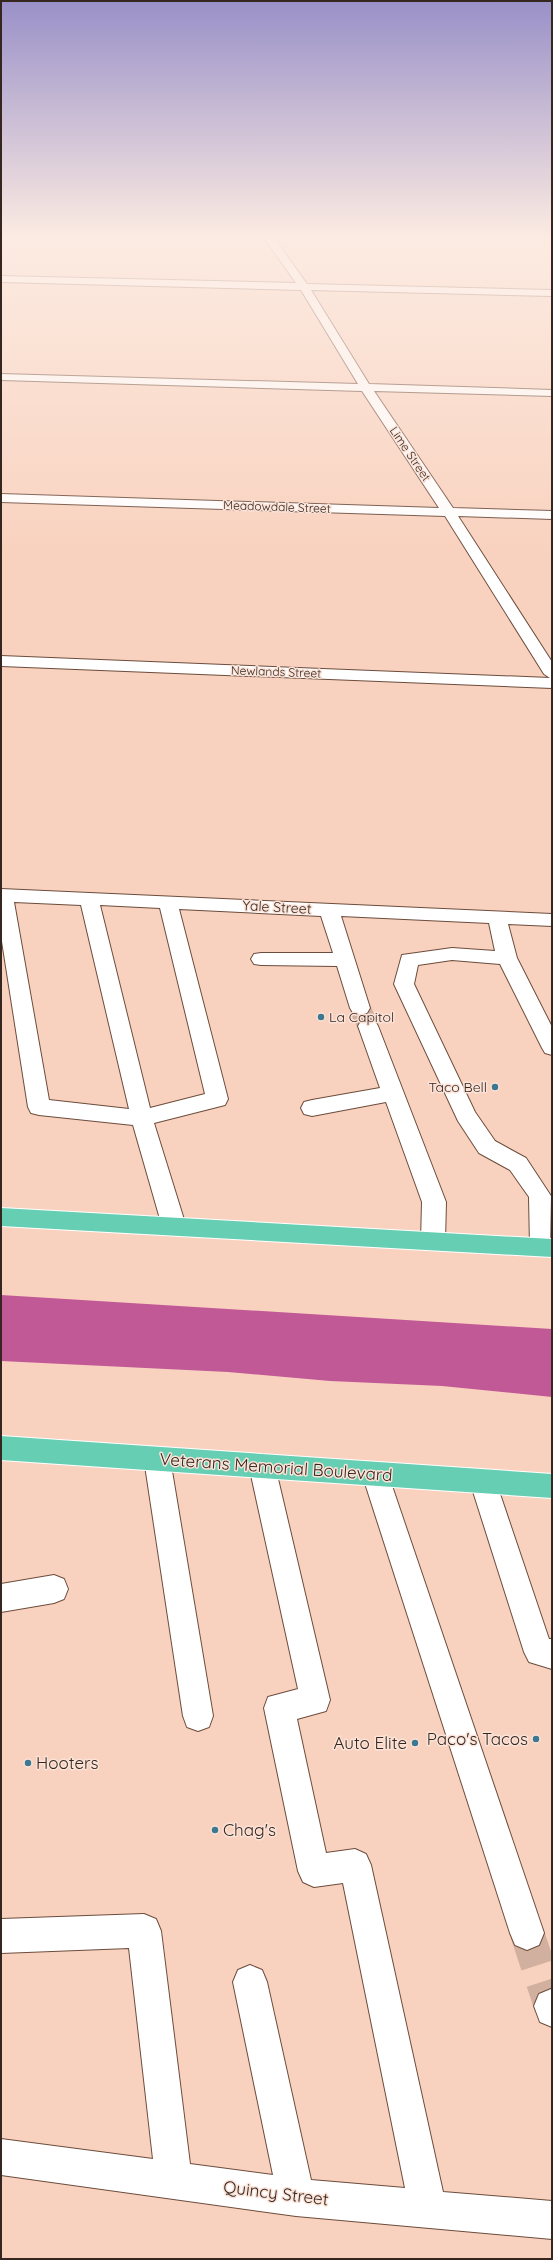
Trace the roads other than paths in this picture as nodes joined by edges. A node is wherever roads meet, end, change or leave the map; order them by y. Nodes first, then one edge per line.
1 (337, 340) edge
2 (1, 377) edge
3 (366, 388) junction
4 (552, 393) edge
5 (1, 498) edge
6 (450, 512) junction
7 (552, 516) edge
8 (1, 661) edge
9 (552, 674) edge
10 (552, 683) edge
11 (3, 895) edge
12 (89, 899) junction
13 (168, 902) junction
14 (329, 910) junction
15 (497, 917) junction
16 (552, 920) edge
17 (507, 958) junction
18 (261, 959) dead end
19 (345, 960) junction
20 (552, 1048) edge
21 (393, 1093) junction
22 (312, 1108) dead end
23 (142, 1118) junction
24 (1, 1217) edge
25 (174, 1226) junction
26 (433, 1241) junction
27 (547, 1247) edge
28 (1, 1448) edge
29 (157, 1459) junction
30 (262, 1466) junction
31 (374, 1474) junction
32 (483, 1482) junction
33 (552, 1486) edge
34 (54, 1589) dead end
35 (1, 1598) edge
36 (552, 1654) edge
37 (198, 1716) dead end
38 (527, 1933) tunnel mouth
39 (1, 1936) edge
40 (250, 1982) dead end
41 (1, 2157) edge
42 (174, 2180) junction
43 (296, 2197) junction
44 (428, 2209) junction
45 (552, 2220) edge

1 - 3 street, Lime Street
2 - 3 street
3 - 4 street
3 - 6 street, Lime Street
5 - 6 street, Meadowdale Street
6 - 7 street, Meadowdale Street
6 - 9 street, Lime Street
8 - 10 street, Newlands Street
11 - 12 street, Yale Street
11 - 23 street
12 - 13 street, Yale Street
12 - 23 street
13 - 14 street, Yale Street
13 - 23 street
14 - 15 street, Yale Street
14 - 19 street
15 - 16 street, Yale Street
15 - 17 street
17 - 20 street
17 - 27 street
18 - 19 street
19 - 21 street
21 - 22 street
21 - 26 street
23 - 25 street
24 - 25 main road
25 - 26 main road
26 - 27 main road
28 - 29 main road, Veterans Memorial Boulevard
29 - 30 main road, Veterans Memorial Boulevard
29 - 37 street
30 - 31 main road, Veterans Memorial Boulevard
30 - 44 street
31 - 32 main road, Veterans Memorial Boulevard
31 - 38 street
32 - 33 main road, Veterans Memorial Boulevard
32 - 36 street
34 - 35 street
39 - 42 street
40 - 43 street
41 - 42 street, Quincy Street
42 - 43 street, Quincy Street
43 - 44 street, Quincy Street
44 - 45 street, Quincy Street

